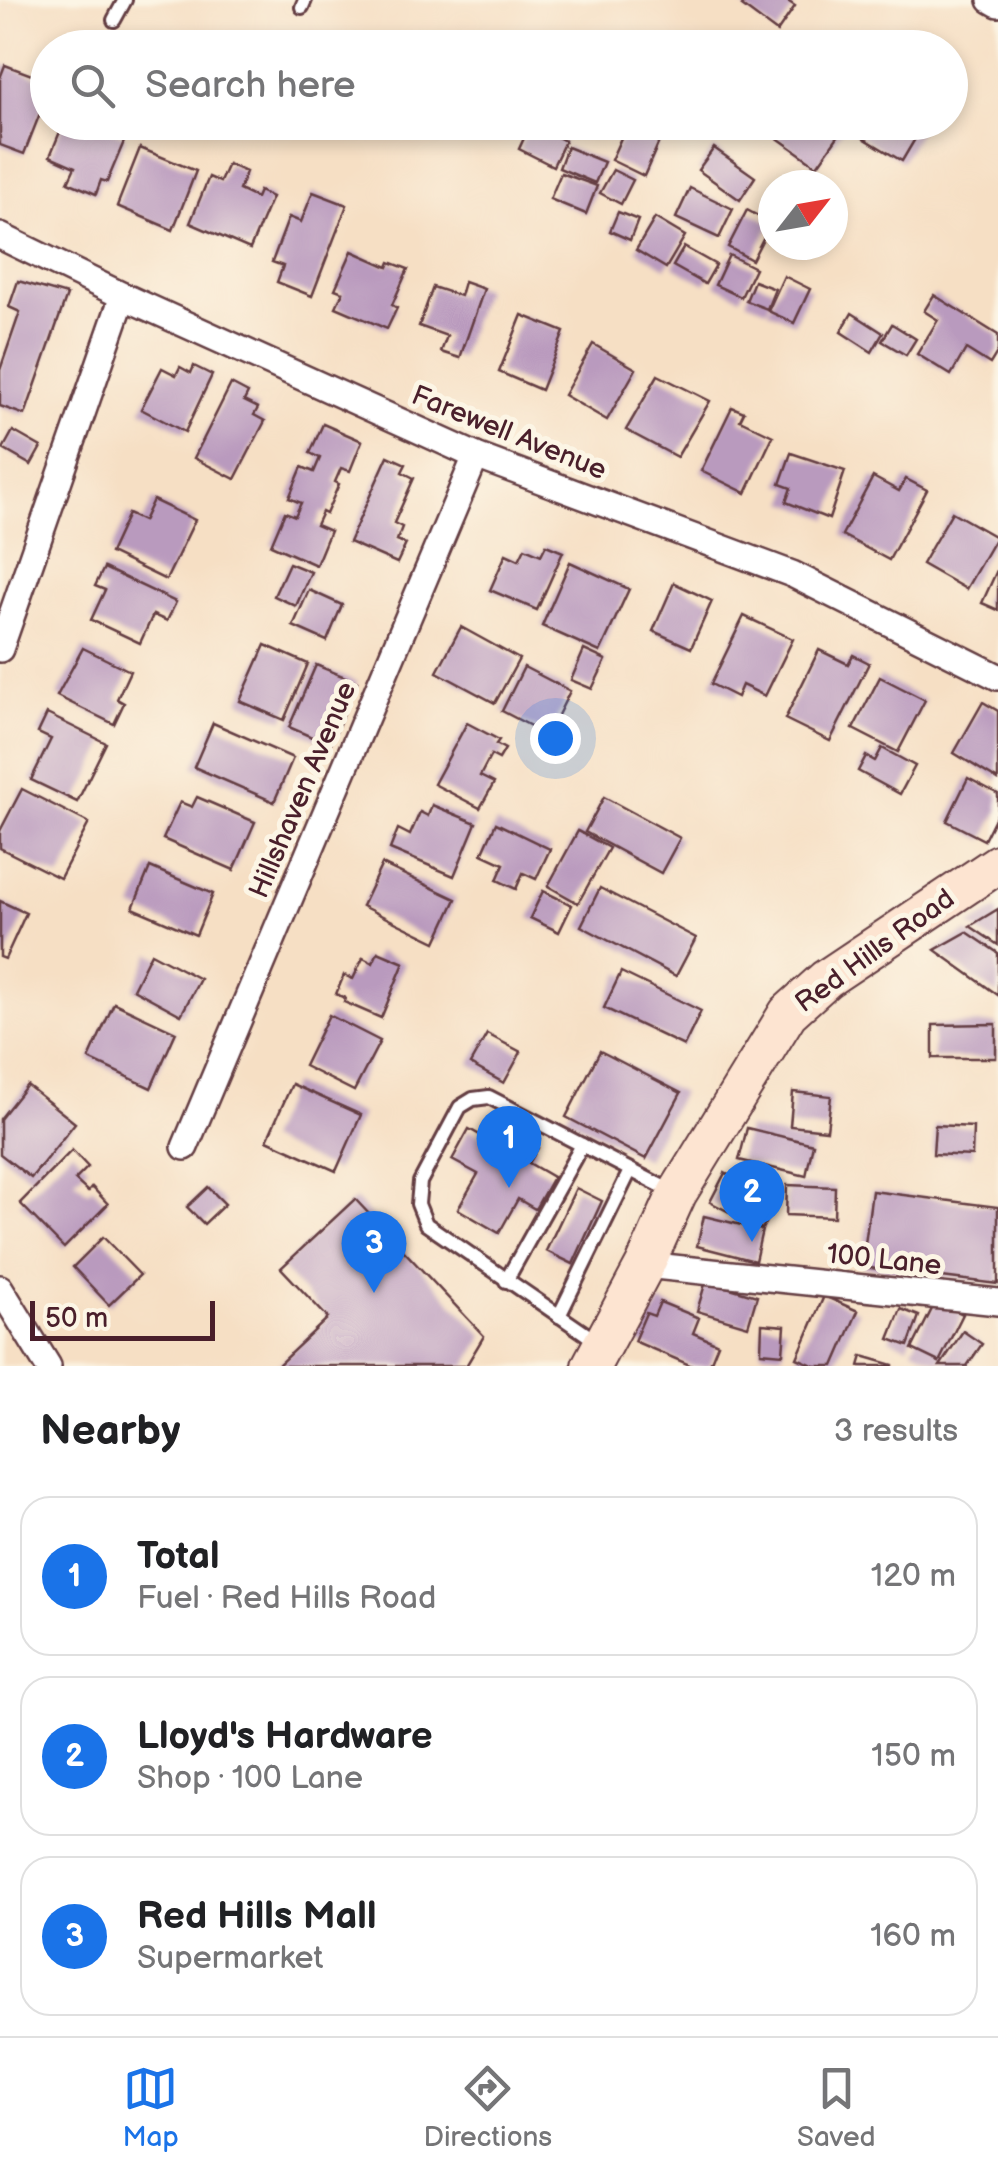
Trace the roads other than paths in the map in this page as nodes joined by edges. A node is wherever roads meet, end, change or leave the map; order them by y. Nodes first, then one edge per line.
1 (125, 0) edge
2 (990, 0) edge
3 (998, 4) edge
4 (114, 20) dead end
5 (0, 236) edge
6 (123, 296) junction
7 (476, 456) junction
8 (0, 649) edge
9 (998, 677) edge
10 (998, 864) edge
11 (582, 1144) junction
12 (185, 1147) dead end
13 (630, 1171) junction
14 (678, 1194) junction
15 (645, 1265) junction
16 (506, 1281) junction
17 (0, 1288) edge
18 (998, 1302) edge
19 (558, 1316) junction
20 (596, 1355) edge
21 (48, 1366) edge

1 - 4 lane
2 - 3 street
5 - 6 street, Farewell Avenue
6 - 7 street, Farewell Avenue
6 - 8 street
7 - 9 street, Farewell Avenue
7 - 12 street, Hillshaven Avenue
10 - 14 main road, Red Hills Road
11 - 13 lane
11 - 16 lane
11 - 16 lane
13 - 14 lane
13 - 19 lane
14 - 15 main road, Red Hills Road
15 - 18 street, 100 Lane
15 - 20 main road, Red Hills Road
16 - 19 lane
17 - 21 street
19 - 20 lane

